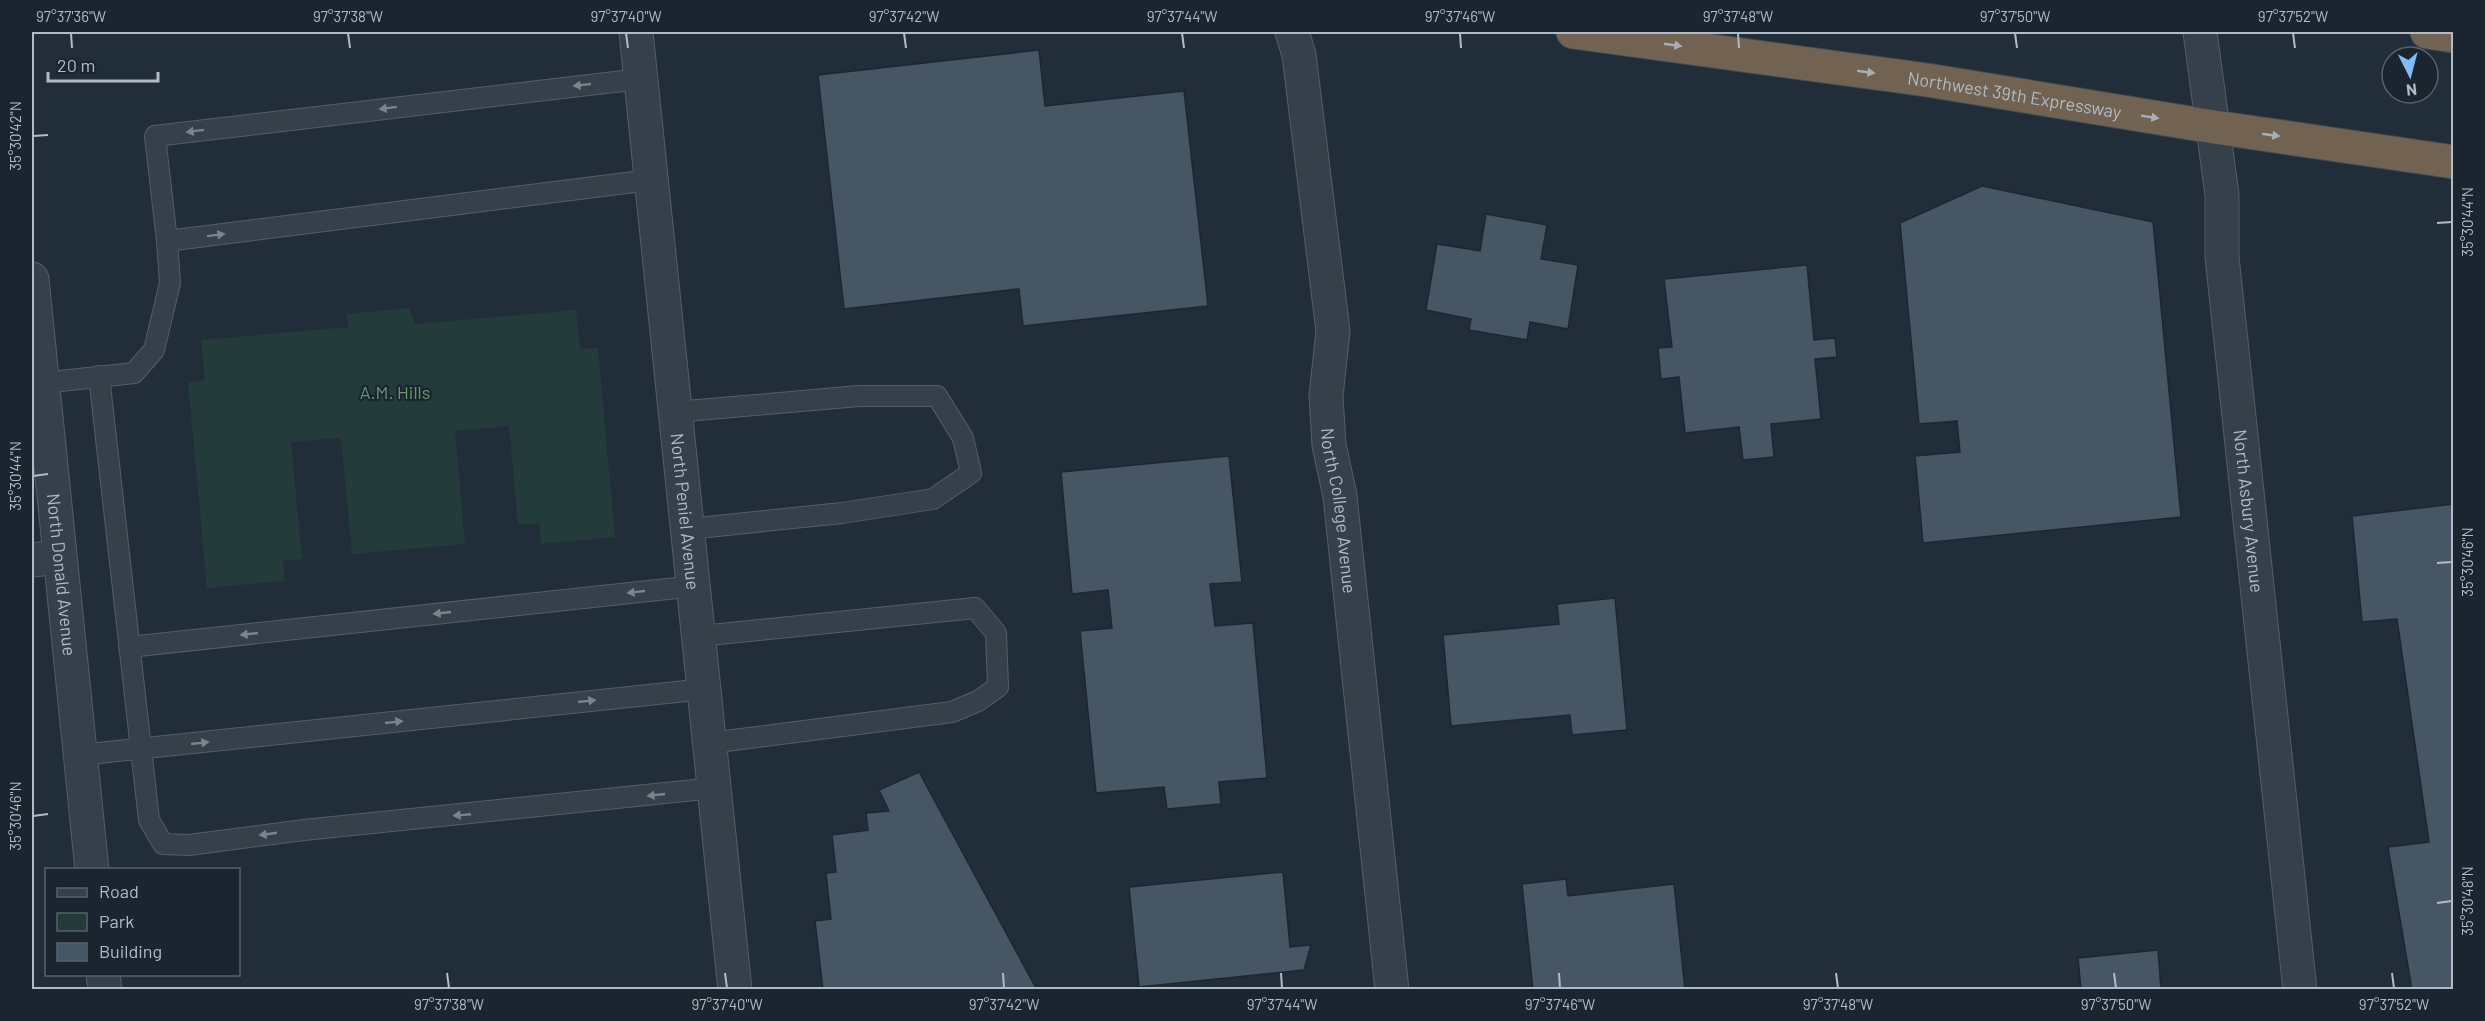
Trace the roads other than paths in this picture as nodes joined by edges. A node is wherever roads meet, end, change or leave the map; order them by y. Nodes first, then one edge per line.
1 (636, 32) edge
2 (1292, 32) edge
3 (1573, 32) edge
4 (2200, 32) edge
5 (2427, 32) edge
6 (2454, 36) edge
7 (640, 79) junction
8 (2214, 127) junction
9 (2454, 162) edge
10 (650, 180) junction
11 (167, 241) junction
12 (32, 279) edge
13 (99, 376) junction
14 (42, 382) junction
15 (675, 412) junction
16 (688, 529) junction
17 (45, 558) edge
18 (694, 586) junction
19 (700, 636) junction
20 (129, 647) junction
21 (705, 689) junction
22 (710, 743) junction
23 (141, 749) junction
24 (80, 755) junction
25 (714, 788) junction
26 (92, 868) edge
27 (735, 990) edge
28 (1392, 990) edge
29 (2300, 990) edge

1 - 7 street, North Peniel Avenue
2 - 28 street, North College Avenue
3 -> 8 highway, Northwest 39th Expressway
4 - 8 street, North Asbury Avenue
5 - 6 highway
7 - 10 street, North Peniel Avenue
7 -> 11 lane
8 -> 9 highway, Northwest 39th Expressway
8 - 29 street, North Asbury Avenue
11 -> 10 lane
10 - 15 street, North Peniel Avenue
11 - 13 lane
12 - 14 street, North Donald Avenue
13 - 14 lane
13 - 20 lane
14 - 17 street, North Donald Avenue
15 - 16 street, North Peniel Avenue
15 - 16 lane
16 - 18 street, North Peniel Avenue
17 - 24 street, North Donald Avenue
18 - 19 street, North Peniel Avenue
18 -> 20 lane
19 - 21 street, North Peniel Avenue
19 - 22 lane
20 - 23 lane
21 - 22 street, North Peniel Avenue
23 -> 21 lane
22 - 25 street, North Peniel Avenue
23 - 24 lane
25 -> 23 lane
24 - 26 street, North Donald Avenue
25 - 27 street, North Peniel Avenue

